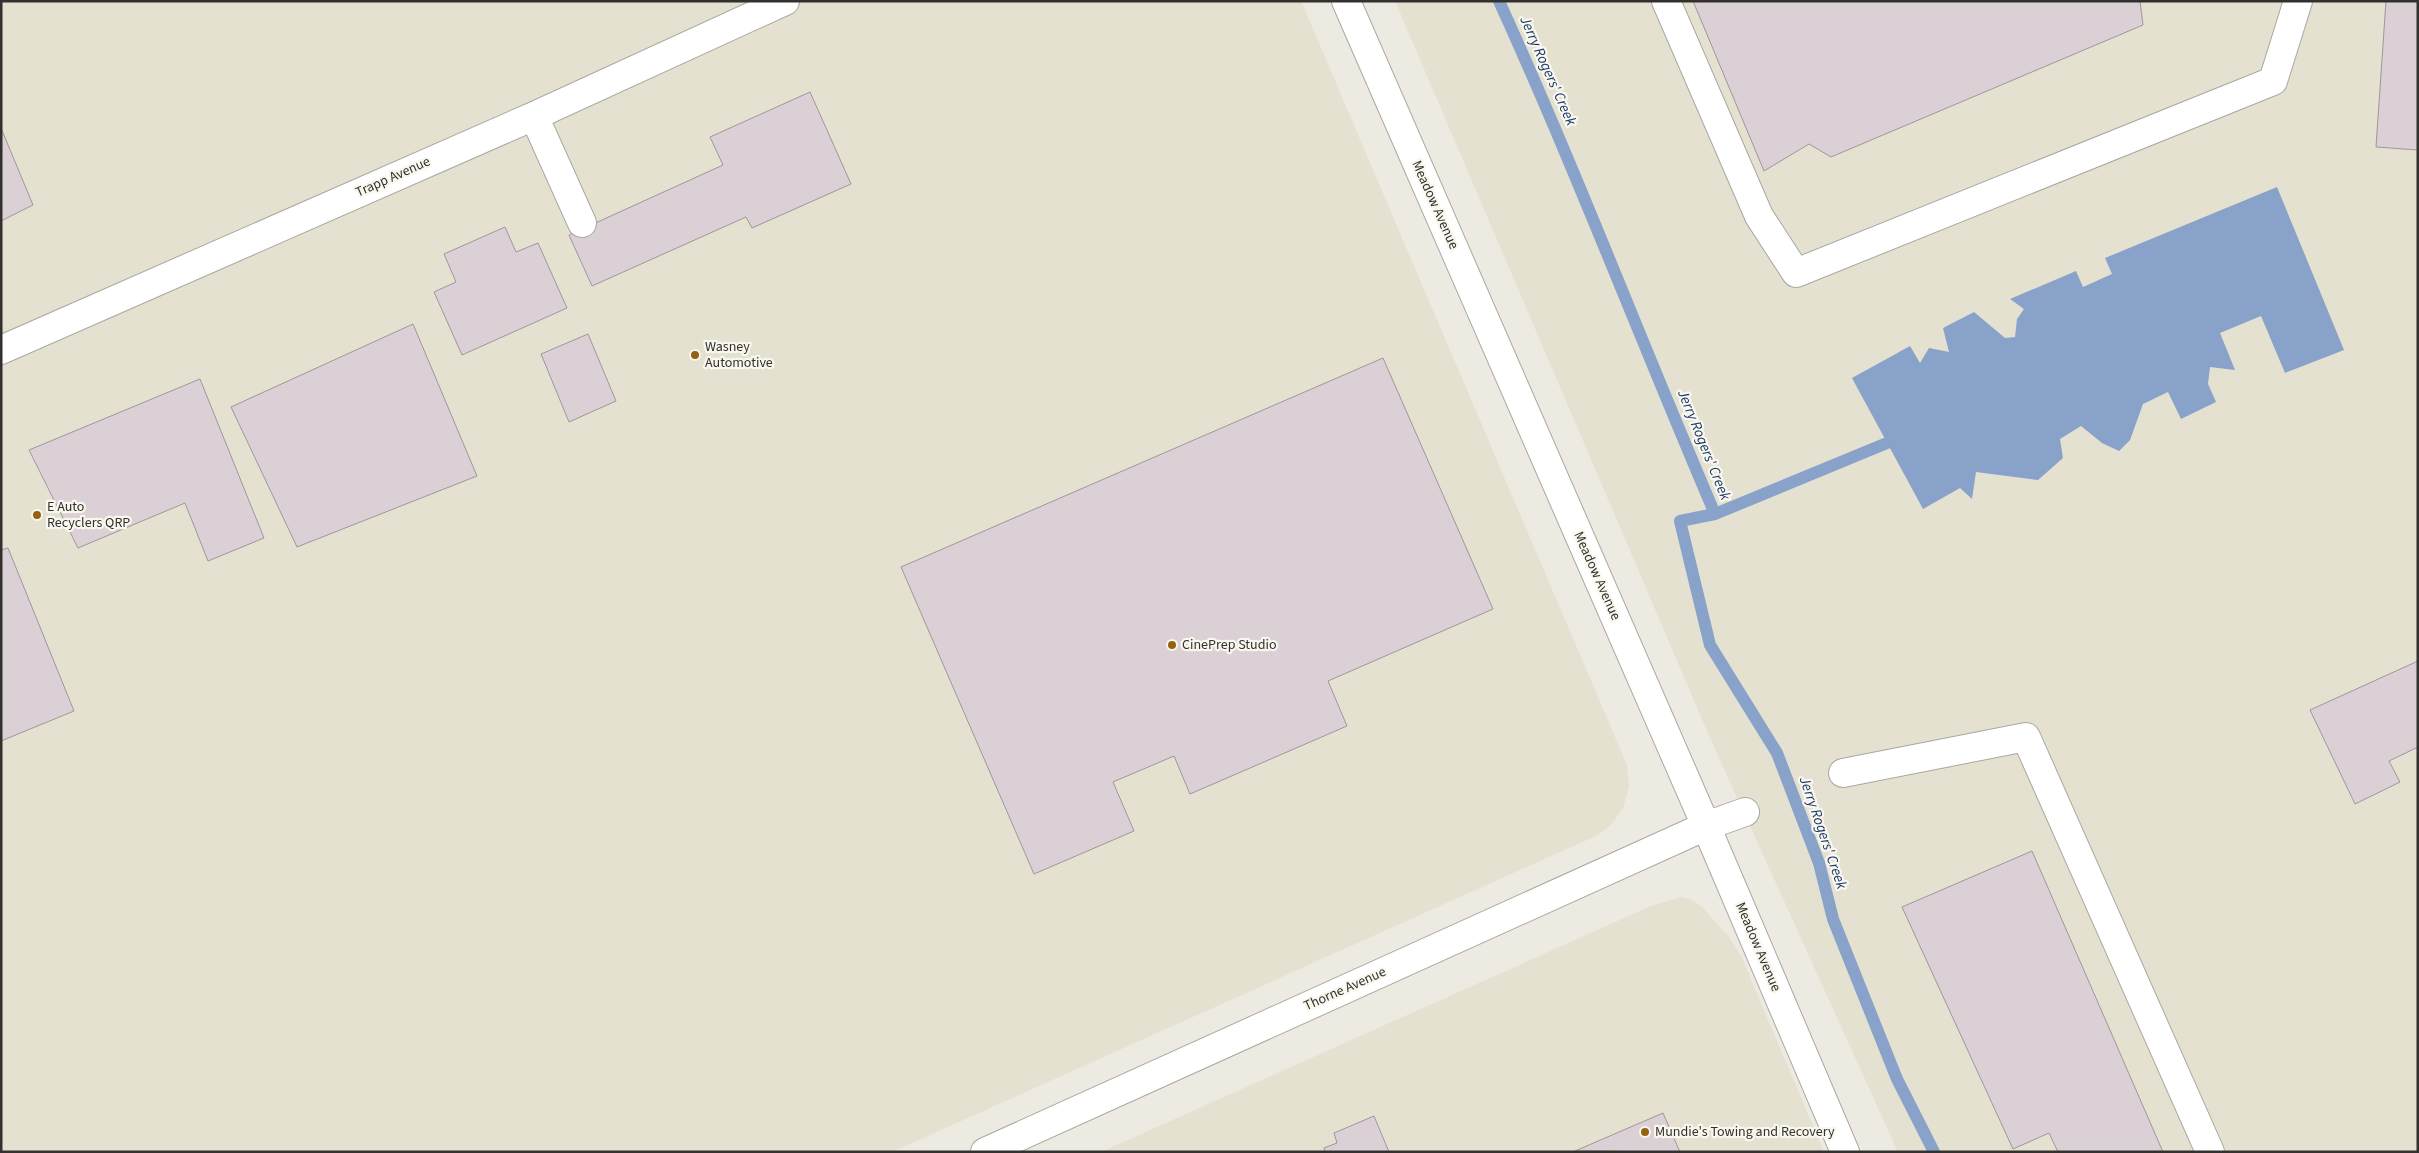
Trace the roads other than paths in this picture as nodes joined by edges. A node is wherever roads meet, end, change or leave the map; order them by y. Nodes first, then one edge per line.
1 (785, 1) edge
2 (1346, 1) edge
3 (1666, 1) edge
4 (2298, 1) edge
5 (534, 116) junction
6 (582, 222) dead end
7 (1, 350) edge
8 (1843, 773) dead end
9 (1745, 812) dead end
10 (1706, 826) junction
11 (984, 1152) edge
12 (1845, 1152) edge
13 (2210, 1152) edge

1 - 5 street, Trapp Avenue
2 - 10 street, Meadow Avenue
3 - 4 street
5 - 6 street
5 - 7 street, Trapp Avenue
8 - 13 street
9 - 10 street, Thorne Avenue
10 - 11 street, Thorne Avenue
10 - 12 street, Meadow Avenue

